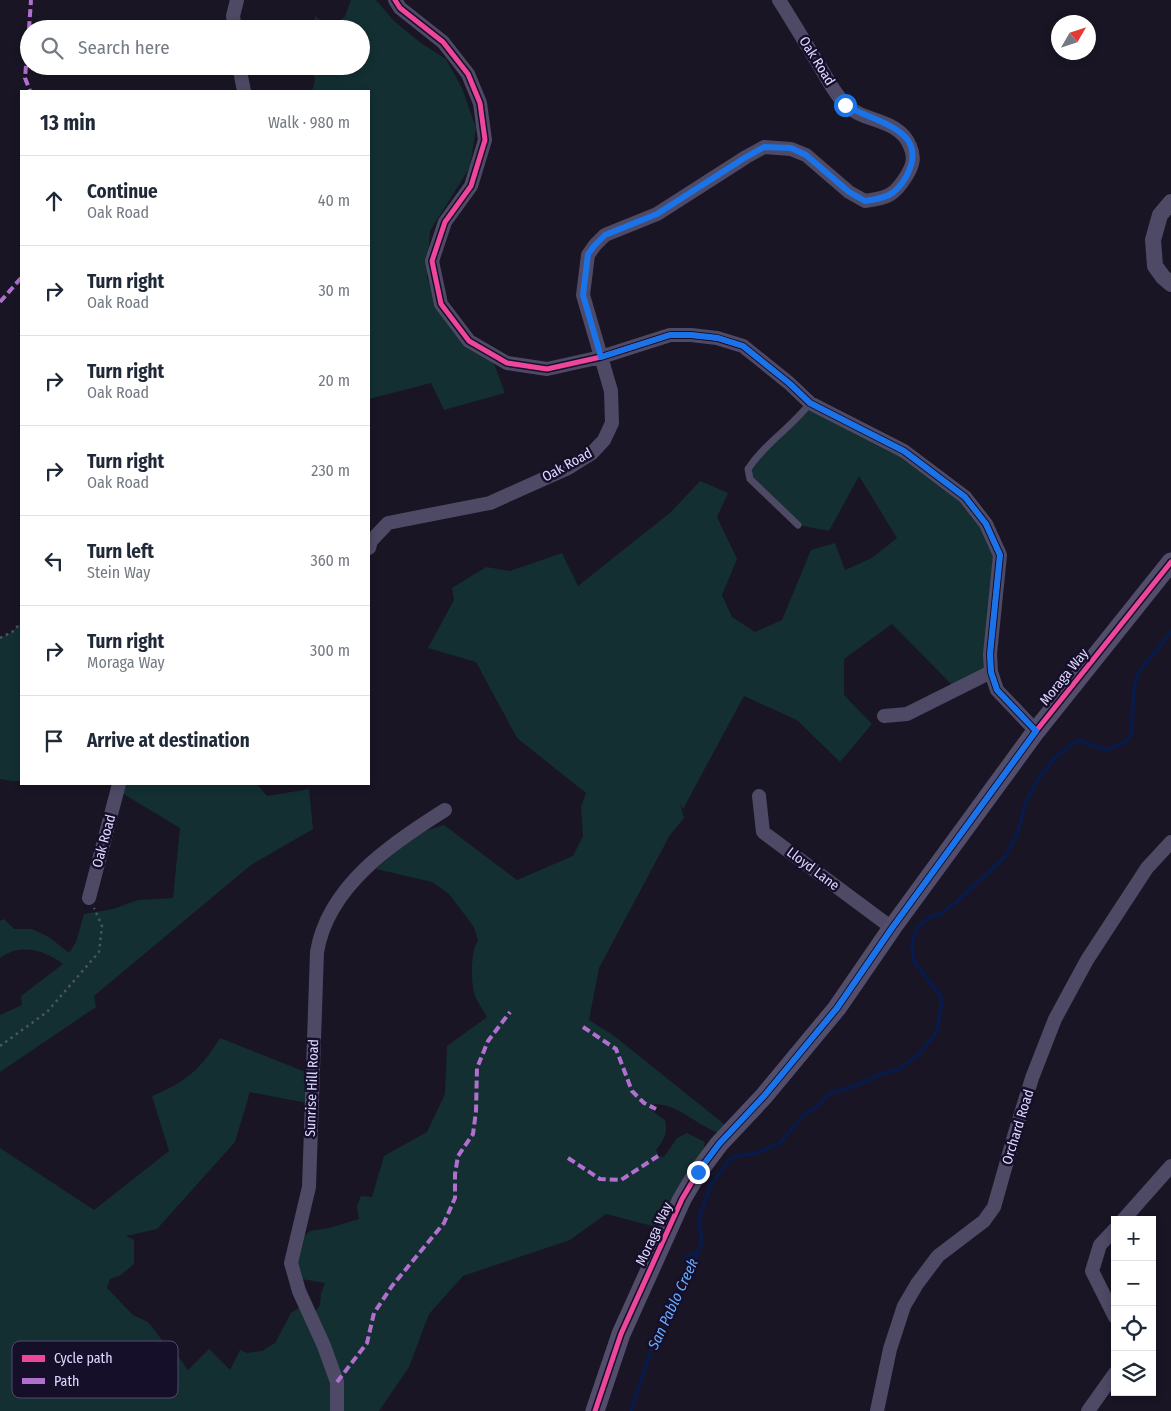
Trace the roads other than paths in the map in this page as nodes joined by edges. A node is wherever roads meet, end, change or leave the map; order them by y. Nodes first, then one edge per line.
1 (237, 0) edge
2 (395, 0) edge
3 (779, 0) edge
4 (233, 20) edge
5 (241, 75) edge
6 (244, 90) edge
7 (1171, 202) edge
8 (1171, 284) edge
9 (601, 357) junction
10 (810, 403) junction
11 (798, 526) dead end
12 (370, 544) edge
13 (1171, 562) edge
14 (991, 672) junction
15 (884, 716) dead end
16 (1036, 731) junction
17 (119, 785) edge
18 (759, 796) dead end
19 (445, 810) dead end
20 (1171, 842) edge
21 (89, 898) road end
22 (892, 928) junction
23 (1171, 1166) edge
24 (1127, 1216) edge
25 (1111, 1233) edge
26 (1111, 1309) edge
27 (1111, 1379) edge
28 (337, 1411) edge
29 (595, 1411) edge
30 (877, 1411) edge
31 (1088, 1411) edge

1 - 4 street
2 - 9 street
3 - 9 street, Oak Road
5 - 6 street
7 - 8 street
9 - 10 street
9 - 12 street, Oak Road
10 - 11 lane
10 - 14 street
13 - 16 main road, Moraga Way
14 - 15 street
14 - 16 street
16 - 22 main road, Moraga Way
17 - 21 street, Oak Road
18 - 22 street, Lloyd Lane
19 - 28 street, Sunrise Hill Road
20 - 30 street, Orchard Road
22 - 29 main road, Moraga Way
23 - 24 street
25 - 26 street
27 - 31 street

